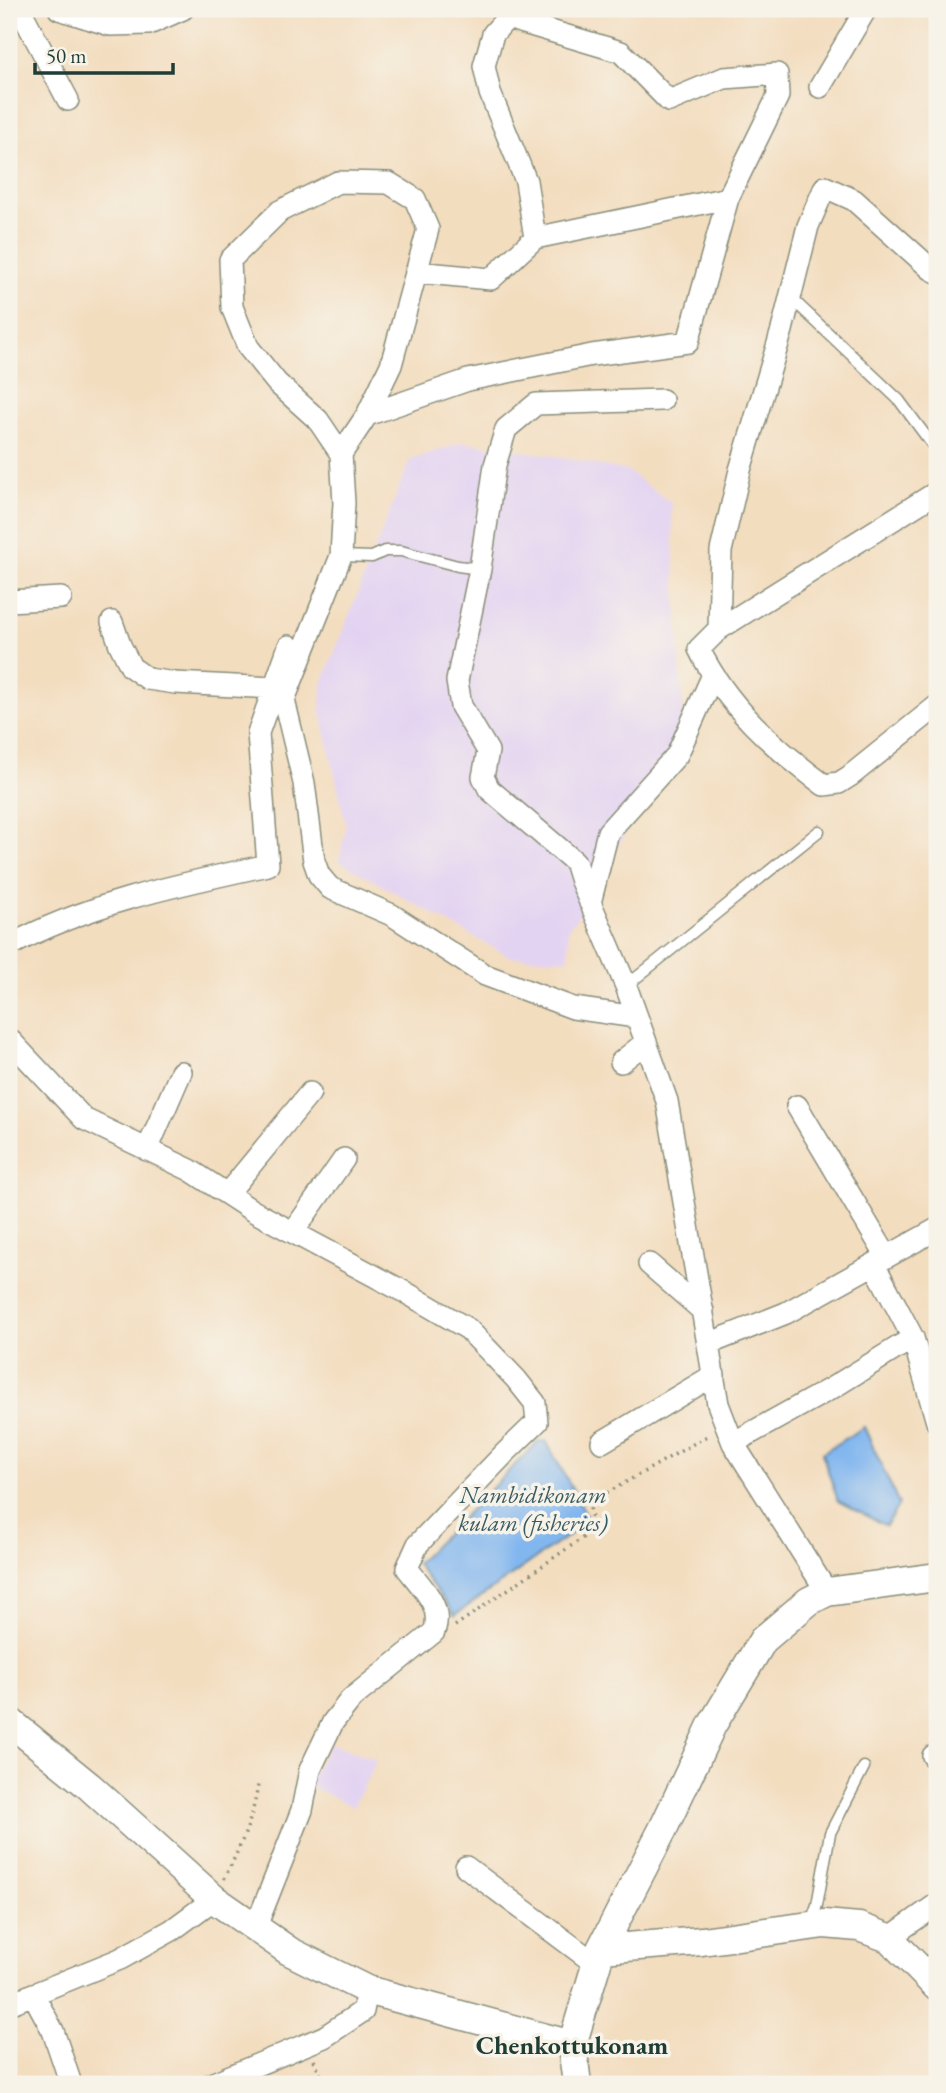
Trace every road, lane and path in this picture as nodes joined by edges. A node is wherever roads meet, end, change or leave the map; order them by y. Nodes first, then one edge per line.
1 (24, 9) edge
2 (59, 9) edge
3 (183, 9) edge
4 (866, 9) edge
5 (820, 87) dead end
6 (68, 100) dead end
7 (728, 198) junction
8 (535, 238) junction
9 (416, 272) junction
10 (937, 272) edge
11 (790, 296) junction
12 (662, 400) dead end
13 (368, 415) junction
14 (937, 451) edge
15 (341, 454) junction
16 (937, 492) edge
17 (341, 556) junction
18 (480, 569) junction
19 (61, 598) dead end
20 (9, 601) edge
21 (112, 622) dead end
22 (719, 629) junction
23 (289, 646) dead end
24 (712, 677) junction
25 (274, 688) junction
26 (934, 714) edge
27 (819, 831) dead end
28 (590, 903) junction
29 (9, 946) edge
30 (626, 986) junction
31 (636, 1017) junction
32 (9, 1040) edge
33 (646, 1042) junction
34 (621, 1062) dead end
35 (181, 1072) dead end
36 (310, 1093) dead end
37 (797, 1106) dead end
38 (147, 1150) junction
39 (344, 1159) dead end
40 (227, 1194) junction
41 (937, 1229) edge
42 (293, 1232) junction
43 (880, 1260) junction
44 (649, 1264) dead end
45 (703, 1311) junction
46 (913, 1338) junction
47 (708, 1343) junction
48 (714, 1376) junction
49 (937, 1422) edge
50 (729, 1434) junction
51 (602, 1442) dead end
52 (937, 1577) edge
53 (827, 1592) junction
54 (434, 1632) junction
55 (9, 1721) edge
56 (864, 1768) dead end
57 (258, 1786) dead end
58 (466, 1867) dead end
59 (214, 1899) junction
60 (937, 1904) edge
61 (809, 1926) junction
62 (255, 1929) junction
63 (889, 1938) junction
64 (599, 1957) junction
65 (937, 1987) edge
66 (367, 1990) junction
67 (33, 1994) junction
68 (9, 2004) edge
69 (572, 2045) junction
70 (71, 2084) edge
71 (211, 2084) edge
72 (577, 2084) edge

1 - 6 street
2 - 3 street
4 - 5 street
7 - 8 street
7 - 8 street
7 - 13 street
8 - 9 street
9 - 13 street
9 - 15 street
10 - 11 street
11 - 14 lane
11 - 22 street
12 - 18 street
13 - 15 street
15 - 17 street
16 - 22 street
17 - 18 lane
17 - 31 street
18 - 28 street
19 - 20 street
21 - 25 street
22 - 24 street
23 - 25 street
24 - 26 street
24 - 28 street
25 - 29 street
27 - 30 lane
28 - 30 street
30 - 31 street
31 - 33 street
32 - 38 street
33 - 34 street
33 - 45 street
35 - 38 street
36 - 40 street
37 - 43 street
38 - 40 street
39 - 42 street
40 - 42 street
41 - 43 street
42 - 54 street
43 - 46 street
43 - 47 street
44 - 45 street
45 - 47 street
46 - 49 street
46 - 50 street
47 - 48 street
48 - 50 street
48 - 51 street
50 - 53 street
50 - 54 path
52 - 53 main road
53 - 64 main road
54 - 62 street
55 - 59 main road
56 - 61 lane
57 - 59 path
58 - 64 street
59 - 62 main road
59 - 67 street
60 - 63 street
61 - 63 main road
61 - 64 main road
62 - 66 main road
63 - 65 main road
64 - 69 main road
66 - 69 main road
66 - 71 street
67 - 68 street
67 - 70 street
69 - 72 main road

